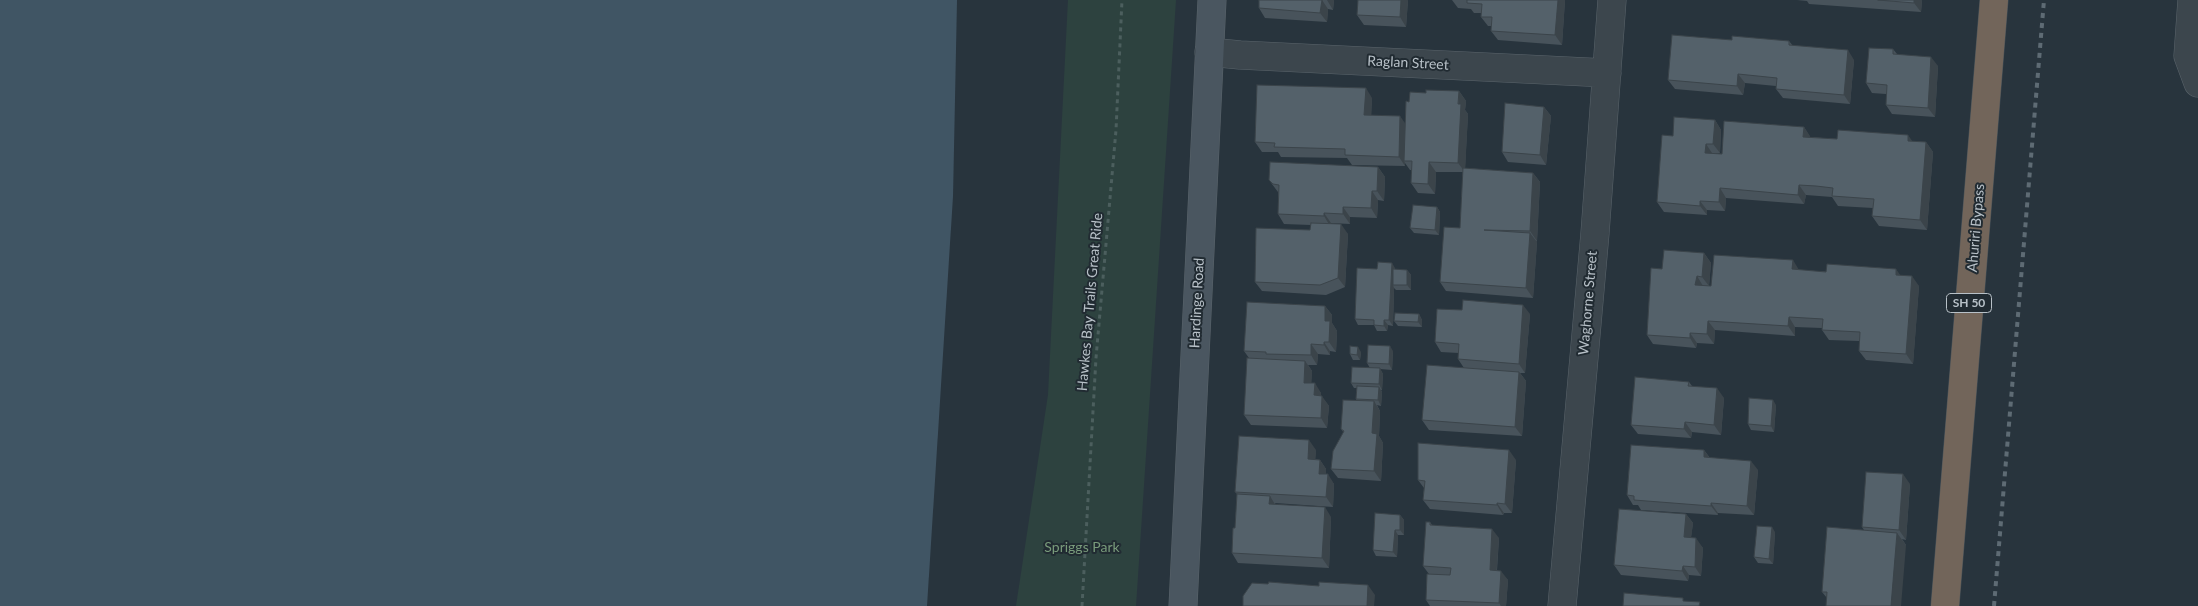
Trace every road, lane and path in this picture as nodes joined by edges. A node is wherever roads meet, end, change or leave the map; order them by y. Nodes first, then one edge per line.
1 (1122, 0) edge
2 (1212, 0) edge
3 (1612, 0) edge
4 (1994, 0) edge
5 (2192, 0) edge
6 (1209, 52) junction
7 (1607, 73) junction
8 (2198, 83) edge
9 (1082, 606) edge
10 (1183, 606) edge
11 (1562, 606) edge
12 (1945, 606) edge

1 - 9 path, Hawkes Bay Trails Great Ride
2 - 6 street, Hardinge Road
3 - 7 street, Waghorne Street
4 - 12 highway, Ahuriri Bypass / SH 50
5 - 8 street
6 - 7 street, Raglan Street
6 - 10 street, Hardinge Road
7 - 11 street, Waghorne Street

